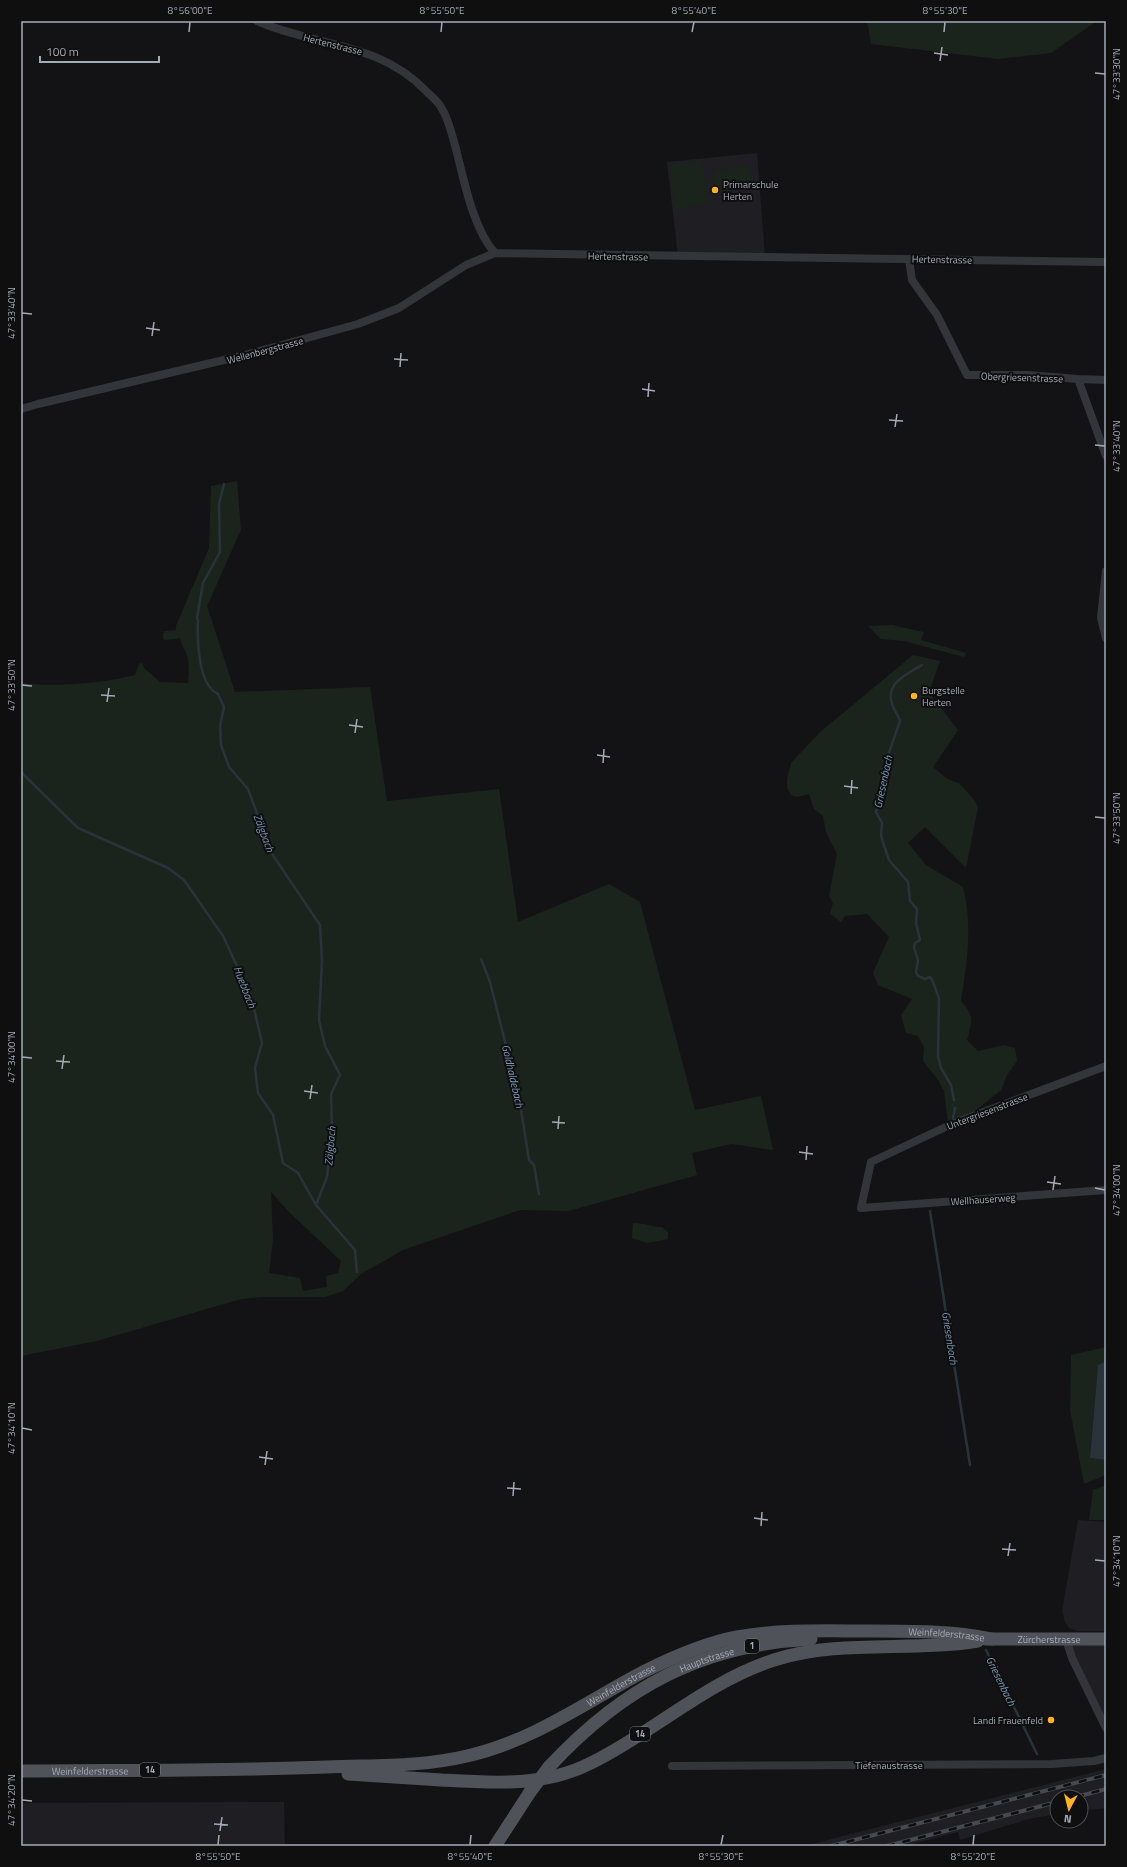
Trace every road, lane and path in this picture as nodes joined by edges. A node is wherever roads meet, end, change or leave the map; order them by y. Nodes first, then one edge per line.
1 (257, 21) edge
2 (495, 253) junction
3 (909, 259) junction
4 (1106, 262) edge
5 (1078, 379) junction
6 (1106, 380) edge
7 (21, 409) edge
8 (1106, 456) edge
9 (1106, 571) edge
10 (1106, 638) edge
11 (1106, 1066) edge
12 (1106, 1190) edge
13 (861, 1208) joint
14 (992, 1639) junction
15 (1106, 1639) edge
16 (1066, 1640) junction
17 (1106, 1728) edge
18 (1106, 1758) edge
19 (672, 1766) dead end
20 (279, 1769) junction
21 (21, 1771) edge
22 (496, 1846) edge

1 - 2 street, Hertenstrasse
2 - 3 street, Hertenstrasse
2 - 7 street, Wellenbergstrasse
3 - 4 street, Hertenstrasse
3 - 5 street, Obergriesenstrasse
5 - 6 street
5 - 8 street
9 - 10 street
11 - 13 street, Untergriesenstrasse
12 - 13 street, Wellhauserweg
14 - 16 main road, Zürcherstrasse / 1
14 - 20 main road, Weinfelderstrasse / 14
14 - 20 main road, Weinfelderstrasse / 14
14 - 22 main road, Hauptstrasse / 1, bridge
15 - 16 main road, Zürcherstrasse / 1
16 - 17 street
18 - 19 street, Tiefenaustrasse
20 - 21 main road, Weinfelderstrasse / 14

